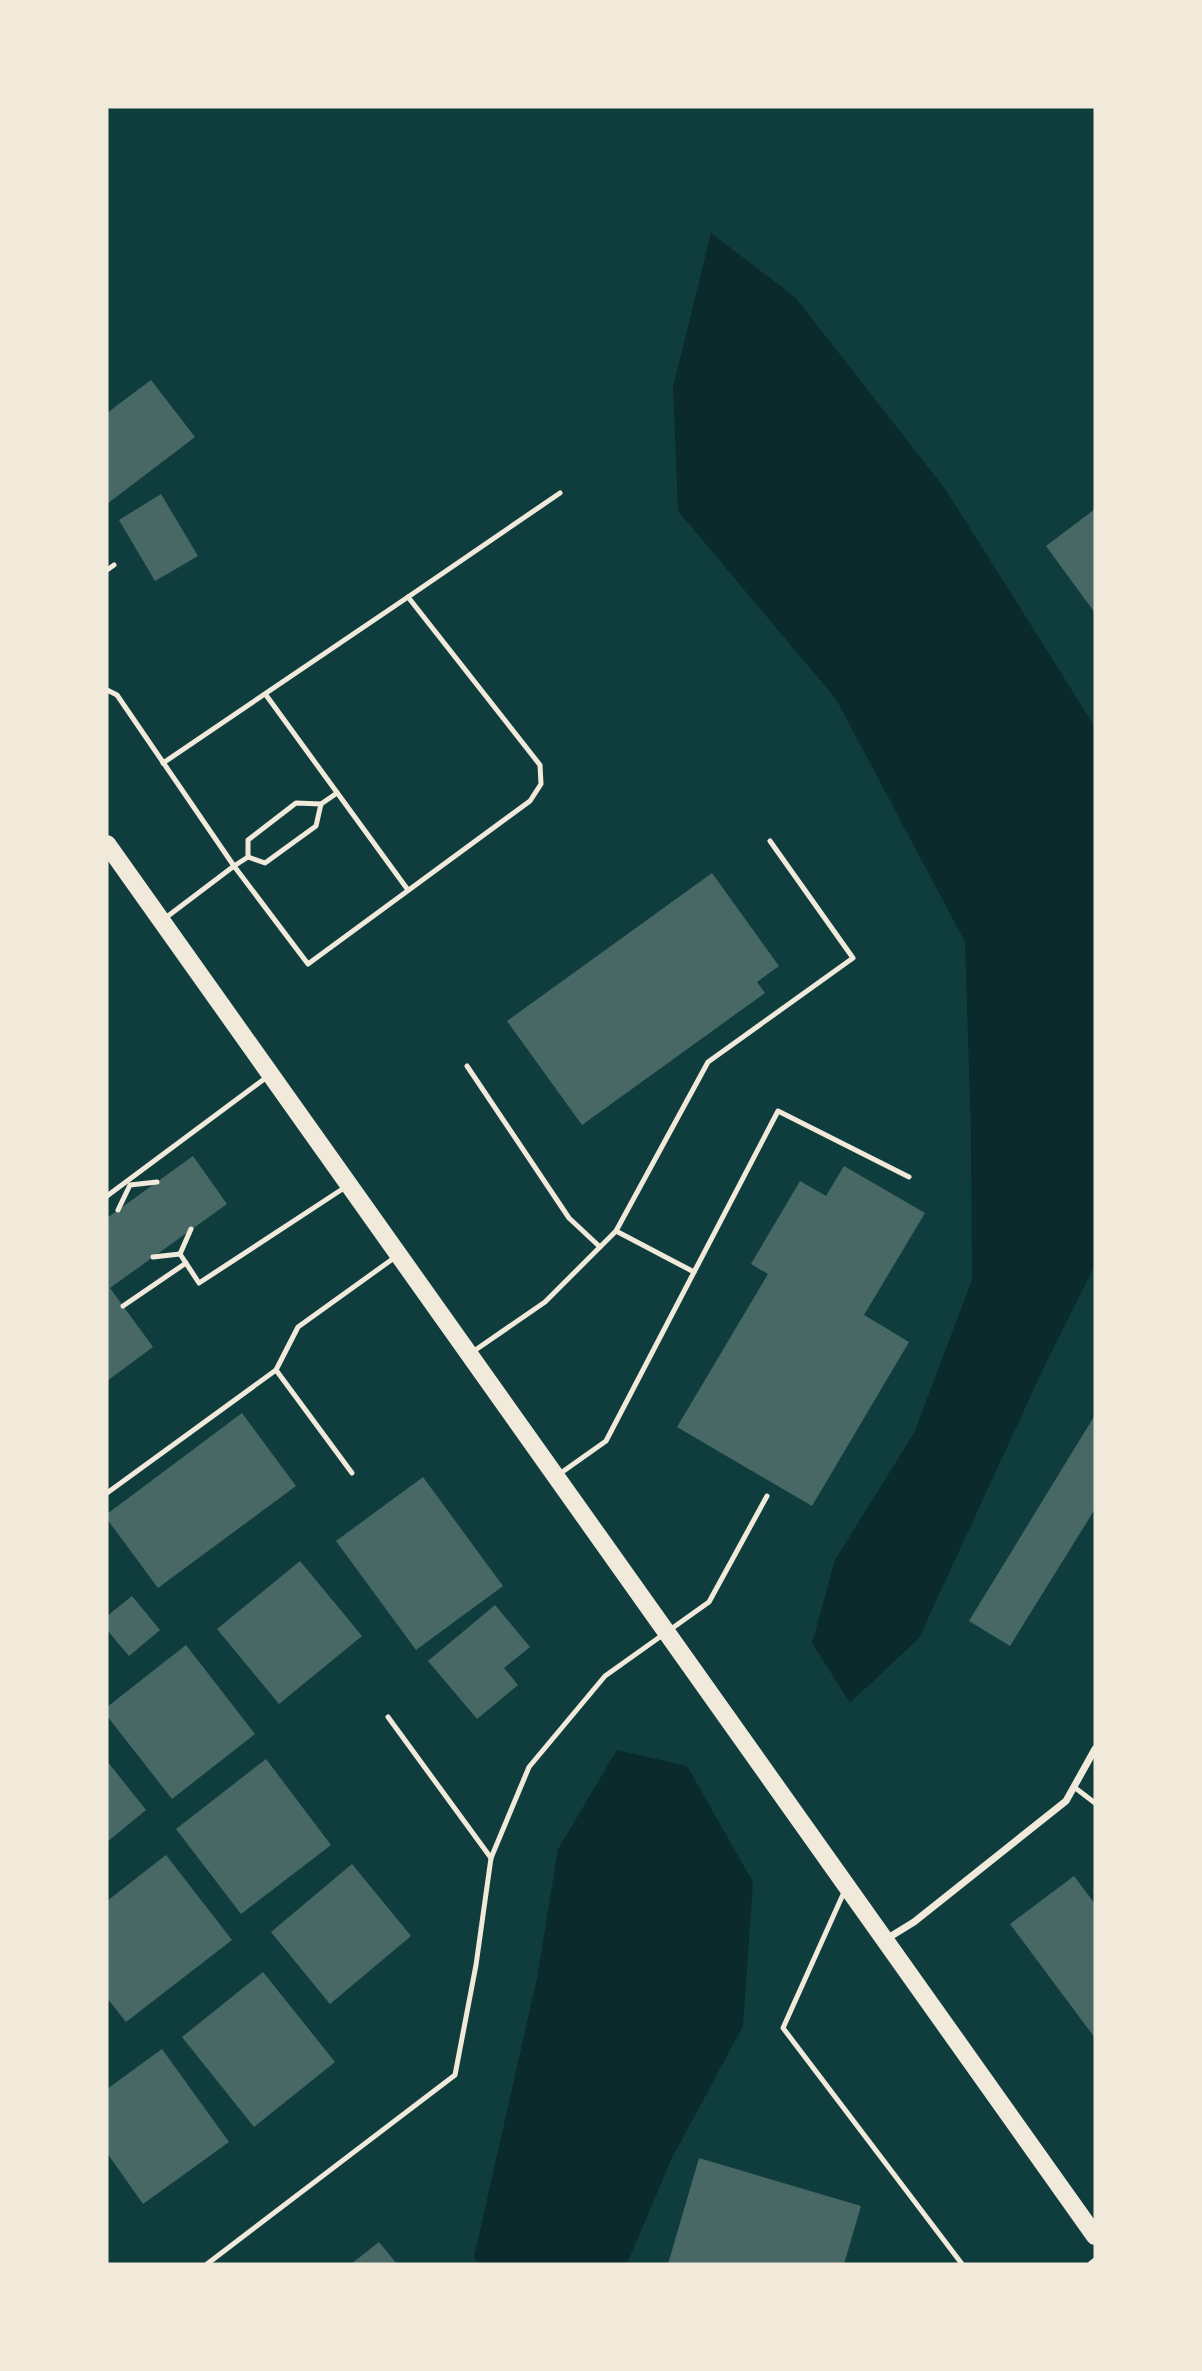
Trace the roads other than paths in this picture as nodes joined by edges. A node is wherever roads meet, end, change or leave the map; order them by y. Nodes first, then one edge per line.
1 (560, 493) dead end
2 (114, 565) dead end
3 (107, 570) edge
4 (408, 597) junction
5 (107, 690) edge
6 (266, 695) junction
7 (163, 763) junction
8 (337, 793) junction
9 (321, 804) junction
10 (770, 841) dead end
11 (109, 853) edge
12 (248, 857) junction
13 (234, 866) junction
14 (408, 890) junction
15 (162, 921) junction
16 (467, 1066) dead end
17 (270, 1075) junction
18 (909, 1177) dead end
19 (157, 1182) dead end
20 (128, 1183) junction
21 (347, 1186) junction
22 (107, 1196) edge
23 (118, 1210) dead end
24 (191, 1229) dead end
25 (616, 1231) junction
26 (600, 1248) junction
27 (180, 1254) junction
28 (153, 1257) dead end
29 (397, 1257) junction
30 (186, 1263) junction
31 (694, 1272) junction
32 (123, 1306) dead end
33 (468, 1354) junction
34 (276, 1370) junction
35 (352, 1473) dead end
36 (556, 1477) junction
37 (107, 1493) edge
38 (767, 1496) dead end
39 (666, 1632) junction
40 (388, 1717) dead end
41 (1095, 1749) edge
42 (1074, 1787) junction
43 (1095, 1803) edge
44 (491, 1858) junction
45 (848, 1884) junction
46 (887, 1939) junction
47 (1095, 2236) edge
48 (1095, 2260) edge
49 (207, 2264) edge
50 (962, 2264) edge
51 (1090, 2264) edge

1 - 4 lane
2 - 3 lane
4 - 6 lane
4 - 14 lane
5 - 7 lane
6 - 7 lane
6 - 8 lane
7 - 13 lane
8 - 9 lane
8 - 14 lane
9 - 12 lane
9 - 12 lane
10 - 25 lane
11 - 15 main road
12 - 13 lane
13 - 14 lane
13 - 15 lane
15 - 17 main road
16 - 26 lane
17 - 20 lane
17 - 21 main road
18 - 31 lane
19 - 20 lane
20 - 22 lane
20 - 23 lane
21 - 29 main road
21 - 30 lane
24 - 27 lane
25 - 26 lane
25 - 31 lane
26 - 33 lane
27 - 28 lane
27 - 30 lane
29 - 33 main road
29 - 34 lane
30 - 32 lane
31 - 36 lane
33 - 36 main road
34 - 35 lane
34 - 37 lane
36 - 39 main road
38 - 39 lane
39 - 44 lane
39 - 45 main road
40 - 44 lane
41 - 42 street
42 - 43 lane
42 - 46 street
44 - 49 lane
45 - 46 main road
45 - 50 lane
46 - 47 main road
48 - 51 lane

